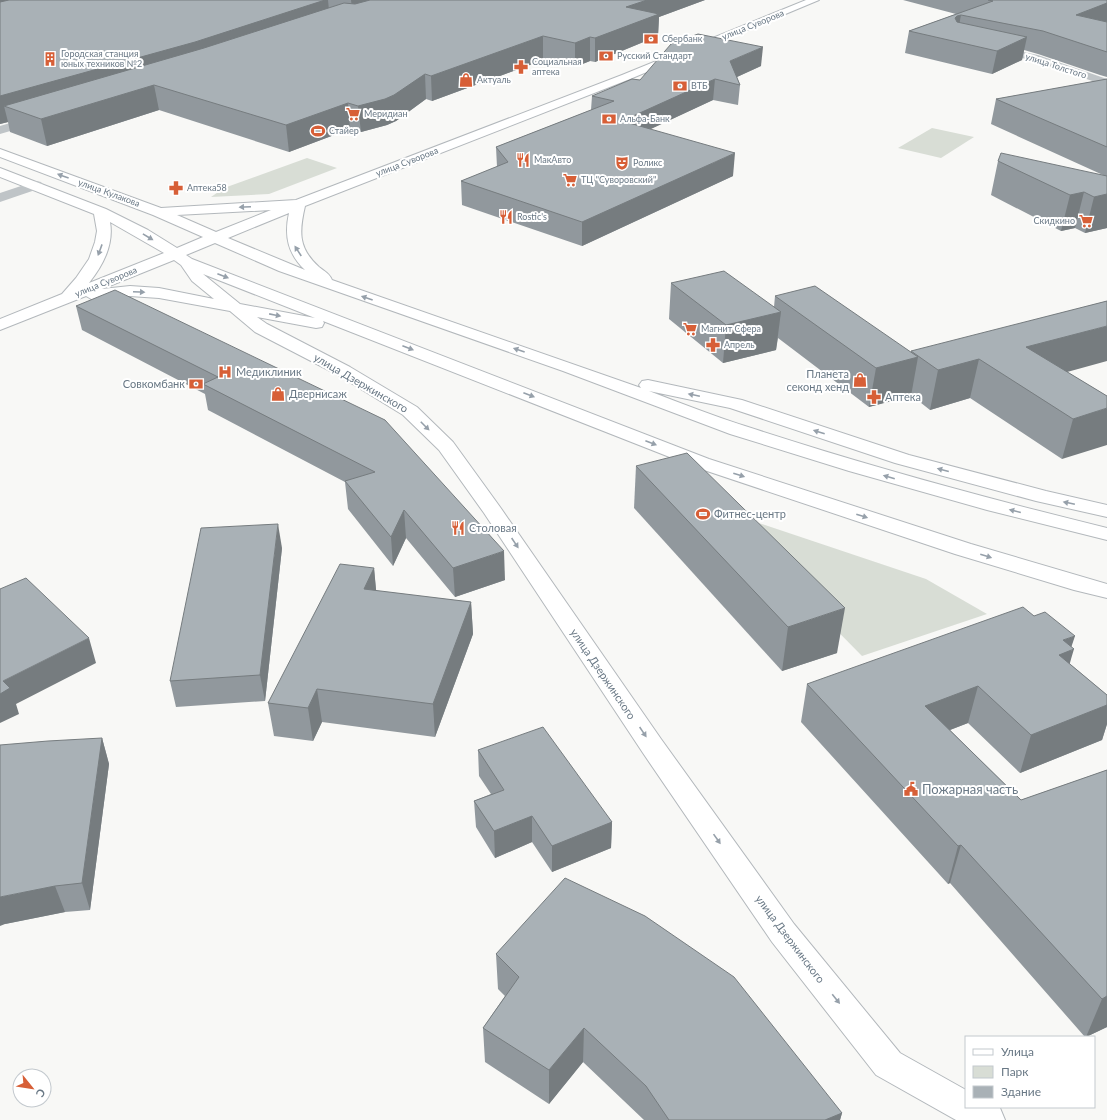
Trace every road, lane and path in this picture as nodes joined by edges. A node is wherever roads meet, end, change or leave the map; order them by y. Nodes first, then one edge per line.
1 (814, 0) edge
2 (980, 46) edge
3 (1107, 83) edge
4 (50, 116) edge
5 (0, 130) edge
6 (0, 153) edge
7 (0, 172) edge
8 (36, 185) junction
9 (0, 198) edge
10 (298, 204) junction
11 (101, 212) junction
12 (158, 212) junction
13 (216, 238) junction
14 (182, 258) junction
15 (335, 287) junction
16 (66, 298) junction
17 (45, 307) junction
18 (237, 308) junction
19 (0, 325) edge
20 (372, 334) junction
21 (569, 367) junction
22 (1107, 511) edge
23 (1107, 534) edge
24 (1107, 591) edge
25 (965, 1107) edge
26 (967, 1108) edge
27 (988, 1120) edge

1 - 10 main road, улица Суворова
2 - 3 street, улица Толстого
4 - 5 street
12 -> 6 main road, улица Кулакова
7 - 8 main road, улица Кулакова
8 - 9 street
8 - 11 main road, улица Кулакова
10 -> 12 main road
10 - 13 main road, улица Суворова
15 -> 10 main road
11 -> 14 main road, улица Кулакова
11 -> 16 main road
12 - 13 main road, улица Кулакова
13 - 14 main road, улица Суворова
13 - 15 main road, улица Кулакова
14 - 16 main road, улица Суворова
14 - 18 main road, улица Дзержинского
14 -> 20 main road
21 -> 15 main road, улица Кулакова
16 - 17 main road, улица Суворова
17 -> 18 main road
17 - 19 main road, улица Суворова
18 -> 20 main road
18 -> 25 main road, улица Дзержинского
20 -> 24 main road
22 -> 21 main road
23 -> 21 main road
26 -> 27 main road, улица Дзержинского

